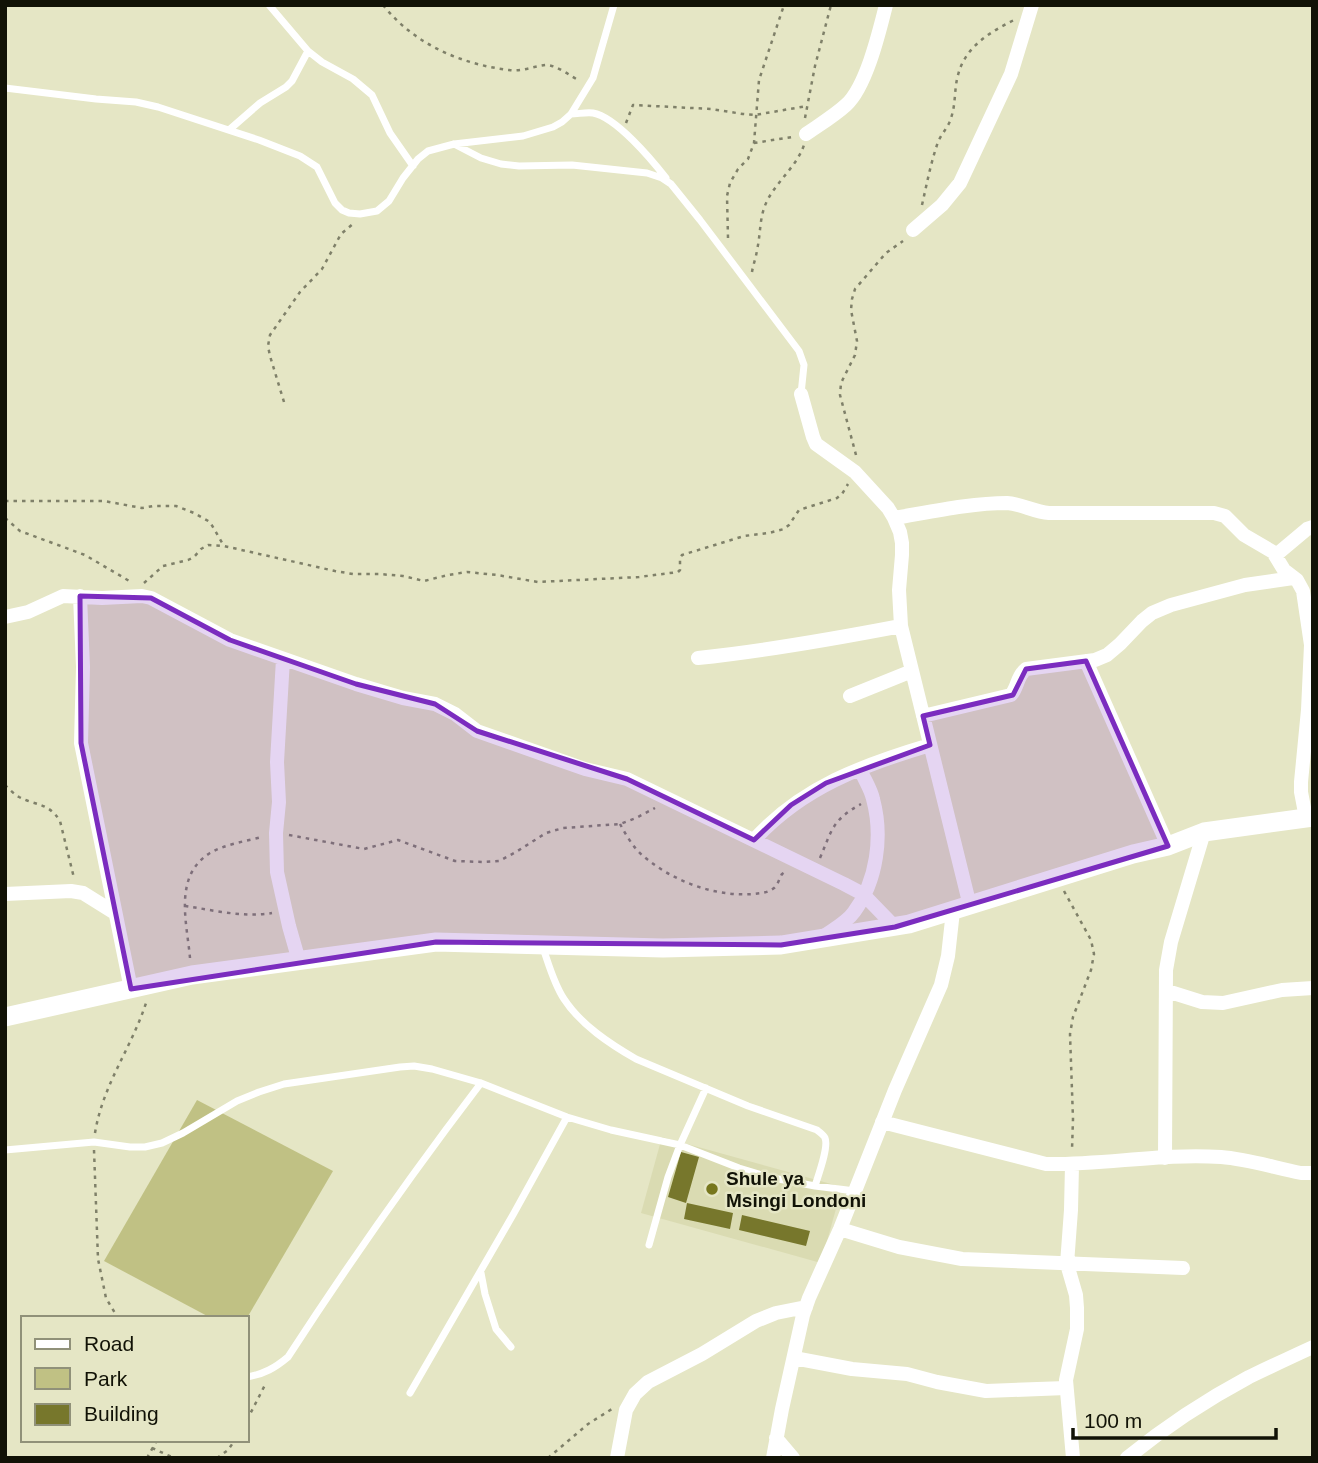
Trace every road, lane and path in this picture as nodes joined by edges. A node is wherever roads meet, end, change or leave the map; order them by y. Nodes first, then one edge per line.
1 (269, 5) edge
2 (383, 5) edge
3 (614, 5) edge
4 (784, 5) edge
5 (831, 5) edge
6 (886, 5) edge
7 (1032, 5) edge
8 (308, 51) junction
9 (589, 86) junction
10 (5, 88) edge
11 (807, 106) junction
12 (571, 114) junction
13 (755, 115) junction
14 (229, 130) junction
15 (623, 132) junction
16 (806, 134) junction
17 (454, 144) junction
18 (754, 144) junction
19 (413, 166) junction
20 (671, 184) junction
21 (364, 213) junction
22 (913, 230) dead end
23 (730, 246) dead end
24 (749, 285) junction
25 (801, 394) joint
26 (284, 402) dead end
27 (855, 472) junction
28 (5, 500) edge
29 (5, 518) edge
30 (894, 518) junction
31 (1313, 527) edge
32 (224, 546) junction
33 (1276, 555) junction
34 (1293, 578) junction
35 (134, 583) dead end
36 (140, 588) dead end
37 (80, 596) junction
38 (5, 617) edge
39 (901, 626) junction
40 (698, 658) dead end
41 (283, 659) junction
42 (1086, 662) junction
43 (912, 671) junction
44 (850, 696) dead end
45 (923, 716) junction
46 (930, 745) junction
47 (860, 769) junction
48 (5, 785) edge
49 (873, 798) junction
50 (670, 800) junction
51 (1309, 818) edge
52 (620, 824) junction
53 (276, 832) junction
54 (1204, 832) junction
55 (754, 840) junction
56 (1168, 846) junction
57 (808, 866) junction
58 (1057, 879) junction
59 (5, 894) edge
60 (863, 894) junction
61 (91, 898) junction
62 (185, 906) junction
63 (962, 908) junction
64 (286, 911) junction
65 (115, 913) junction
66 (895, 926) junction
67 (820, 939) junction
68 (542, 944) junction
69 (299, 961) junction
70 (192, 975) junction
71 (152, 985) junction
72 (1313, 988) edge
73 (131, 989) junction
74 (1167, 991) junction
75 (5, 1017) edge
76 (481, 1083) junction
77 (706, 1088) junction
78 (567, 1117) junction
79 (882, 1122) junction
80 (94, 1142) junction
81 (680, 1145) junction
82 (5, 1150) edge
83 (1164, 1158) junction
84 (1072, 1165) junction
85 (1313, 1173) edge
86 (815, 1186) junction
87 (855, 1191) junction
88 (840, 1229) junction
89 (649, 1245) dead end
90 (1068, 1264) junction
91 (1183, 1268) dead end
92 (480, 1272) junction
93 (806, 1307) junction
94 (117, 1316) edge
95 (511, 1347) dead end
96 (1313, 1347) edge
97 (794, 1358) junction
98 (274, 1368) junction
99 (248, 1377) edge
100 (1066, 1388) junction
101 (410, 1392) dead end
102 (611, 1409) dead end
103 (248, 1418) edge
104 (776, 1438) junction
105 (156, 1442) edge
106 (234, 1442) edge
107 (152, 1448) junction
108 (1129, 1457) edge
109 (147, 1458) edge
110 (174, 1458) edge
111 (217, 1458) edge
112 (548, 1458) edge
113 (617, 1458) edge
114 (773, 1458) edge
115 (793, 1458) edge
116 (1073, 1458) edge

1 - 8 lane
2 - 9 path
3 - 9 lane
4 - 13 path
5 - 11 path
6 - 16 street
7 - 22 street
8 - 14 lane
8 - 19 lane
9 - 12 lane
10 - 14 lane
11 - 13 path
11 - 16 path
12 - 15 lane
12 - 17 lane
13 - 15 path
13 - 18 path
14 - 21 lane
15 - 20 lane
16 - 18 path
16 - 24 path
17 - 19 lane
17 - 20 lane
18 - 23 path
19 - 21 lane
20 - 24 lane
21 - 26 path
24 - 25 lane
25 - 27 street
27 - 30 street
27 - 32 path
28 - 32 path
29 - 35 path
30 - 33 street
30 - 39 street
31 - 33 street
32 - 36 path
33 - 34 street
34 - 42 street
34 - 51 street
37 - 38 street
37 - 41 street
37 - 65 street
39 - 40 street
39 - 43 street
41 - 50 street
41 - 53 street
42 - 45 street
42 - 56 street
43 - 44 street
43 - 45 street
45 - 46 street
46 - 47 street
46 - 63 street
47 - 49 street
47 - 55 street
48 - 61 path
49 - 57 path
49 - 60 street
50 - 52 path
50 - 55 street
51 - 54 main road
52 - 53 path
52 - 57 path
53 - 62 path
53 - 64 street
54 - 56 main road
54 - 74 street
55 - 57 street
56 - 58 main road
57 - 60 street
58 - 63 main road
58 - 84 path
59 - 61 street
60 - 66 street
60 - 67 street
61 - 65 street
62 - 64 path
62 - 70 path
63 - 66 main road
63 - 79 street
64 - 69 street
65 - 73 street
66 - 67 main road
67 - 68 main road
68 - 69 main road
68 - 77 lane
69 - 70 main road
70 - 71 main road
71 - 73 main road
71 - 80 path
72 - 74 street
73 - 75 main road
74 - 83 street
76 - 78 lane
76 - 80 lane
76 - 98 lane
77 - 81 lane
77 - 86 lane
78 - 81 lane
78 - 92 lane
79 - 84 street
79 - 87 street
80 - 82 lane
80 - 94 path
81 - 86 lane
81 - 89 lane
83 - 84 street
83 - 85 street
84 - 90 street
86 - 87 lane
87 - 88 street
88 - 90 street
88 - 93 street
90 - 91 street
90 - 100 street
92 - 95 lane
92 - 101 lane
93 - 97 street
93 - 113 street
96 - 108 street
97 - 100 street
97 - 104 street
98 - 99 lane
98 - 103 path
100 - 116 street
102 - 112 path
104 - 114 street
104 - 115 street
105 - 107 path
106 - 111 path
107 - 109 path
107 - 110 path

